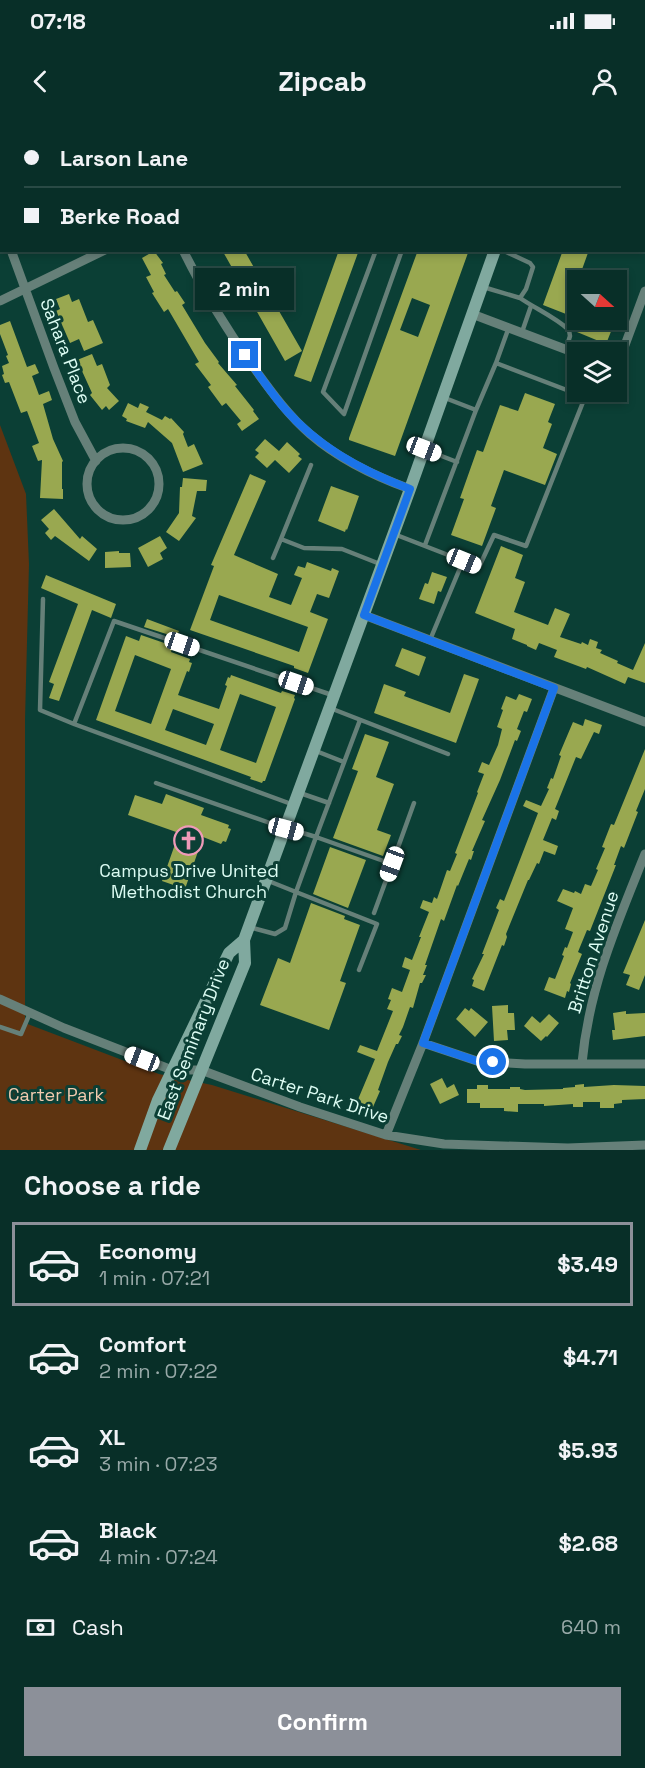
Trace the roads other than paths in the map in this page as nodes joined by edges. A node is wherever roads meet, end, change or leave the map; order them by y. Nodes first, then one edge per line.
1 (12, 252) edge
2 (101, 252) edge
3 (184, 252) edge
4 (375, 252) edge
5 (401, 252) edge
6 (494, 252) edge
7 (506, 252) edge
8 (482, 287) junction
9 (26, 290) junction
10 (645, 291) edge
11 (519, 298) junction
12 (0, 301) edge
13 (531, 306) junction
14 (472, 314) junction
15 (509, 327) junction
16 (521, 332) junction
17 (627, 342) edge
18 (566, 349) joint
19 (496, 363) junction
20 (567, 387) edge
21 (443, 397) junction
22 (583, 402) edge
23 (476, 410) junction
24 (424, 449) junction
25 (96, 461) junction
26 (457, 462) junction
27 (311, 465) dead end
28 (410, 489) junction
29 (394, 534) junction
30 (281, 539) junction
31 (425, 545) junction
32 (273, 558) dead end
33 (464, 561) junction
34 (382, 564) junction
35 (43, 599) dead end
36 (364, 615) junction
37 (430, 640) junction
38 (554, 688) junction
39 (332, 702) junction
40 (360, 720) junction
41 (645, 722) edge
42 (74, 724) junction
43 (314, 751) junction
44 (448, 754) dead end
45 (344, 762) junction
46 (156, 783) dead end
47 (299, 792) junction
48 (329, 803) junction
49 (414, 803) dead end
50 (294, 806) junction
51 (286, 829) junction
52 (316, 837) junction
53 (645, 854) edge
54 (392, 864) junction
55 (266, 880) junction
56 (296, 892) junction
57 (374, 913) dead end
58 (249, 927) junction
59 (244, 940) junction
60 (359, 970) dead end
61 (0, 999) edge
62 (30, 1013) junction
63 (0, 1027) edge
64 (423, 1043) junction
65 (582, 1064) junction
66 (645, 1064) edge
67 (172, 1070) junction
68 (201, 1070) junction
69 (386, 1135) junction
70 (142, 1145) edge
71 (645, 1145) edge
72 (170, 1150) edge

1 - 9 street, Sahara Place
2 - 9 street
3 - 28 street
4 - 5 lane
6 - 8 main road, East Seminary Drive
7 - 11 lane
8 - 11 lane
8 - 14 main road, East Seminary Drive
9 - 12 street
9 - 25 street, Sahara Place
10 - 17 street
11 - 13 lane
13 - 16 lane
13 - 18 lane
14 - 15 street
14 - 21 main road, East Seminary Drive
15 - 16 street
15 - 19 lane
16 - 18 street
19 - 20 lane
19 - 23 lane
21 - 23 lane
21 - 24 main road, East Seminary Drive
22 - 33 lane
23 - 26 lane
24 - 26 lane
24 - 28 main road, East Seminary Drive
25 - 25 street
26 - 31 lane
27 - 30 lane
28 - 29 main road, East Seminary Drive
29 - 31 lane
29 - 34 main road, East Seminary Drive
30 - 32 lane
30 - 34 lane
31 - 33 lane
33 - 37 lane
34 - 36 main road, East Seminary Drive
35 - 42 lane
36 - 37 street
36 - 39 main road, East Seminary Drive
37 - 38 street
38 - 41 street
38 - 64 street
39 - 40 lane
39 - 42 lane
39 - 43 main road, East Seminary Drive
40 - 44 lane
40 - 45 lane
42 - 50 lane
43 - 45 lane
43 - 47 main road, East Seminary Drive
45 - 48 lane
46 - 51 lane
47 - 48 lane
47 - 50 main road, East Seminary Drive
48 - 52 lane
49 - 54 lane
50 - 51 main road, East Seminary Drive
51 - 52 lane
51 - 55 main road, East Seminary Drive
52 - 54 lane
52 - 56 lane
53 - 65 street, Britton Avenue
54 - 57 lane
55 - 56 lane
55 - 58 main road, East Seminary Drive
56 - 58 lane
56 - 60 lane
58 - 59 main road, East Seminary Drive
59 - 67 main road, East Seminary Drive
59 - 68 main road, East Seminary Drive
61 - 62 street, Carter Park Drive
62 - 63 lane
62 - 67 street, Carter Park Drive
64 - 65 street
64 - 69 street
65 - 66 street
67 - 68 street, Carter Park Drive
67 - 70 main road, East Seminary Drive
68 - 69 street, Carter Park Drive
68 - 72 main road, East Seminary Drive
69 - 71 street, Carter Park Drive

